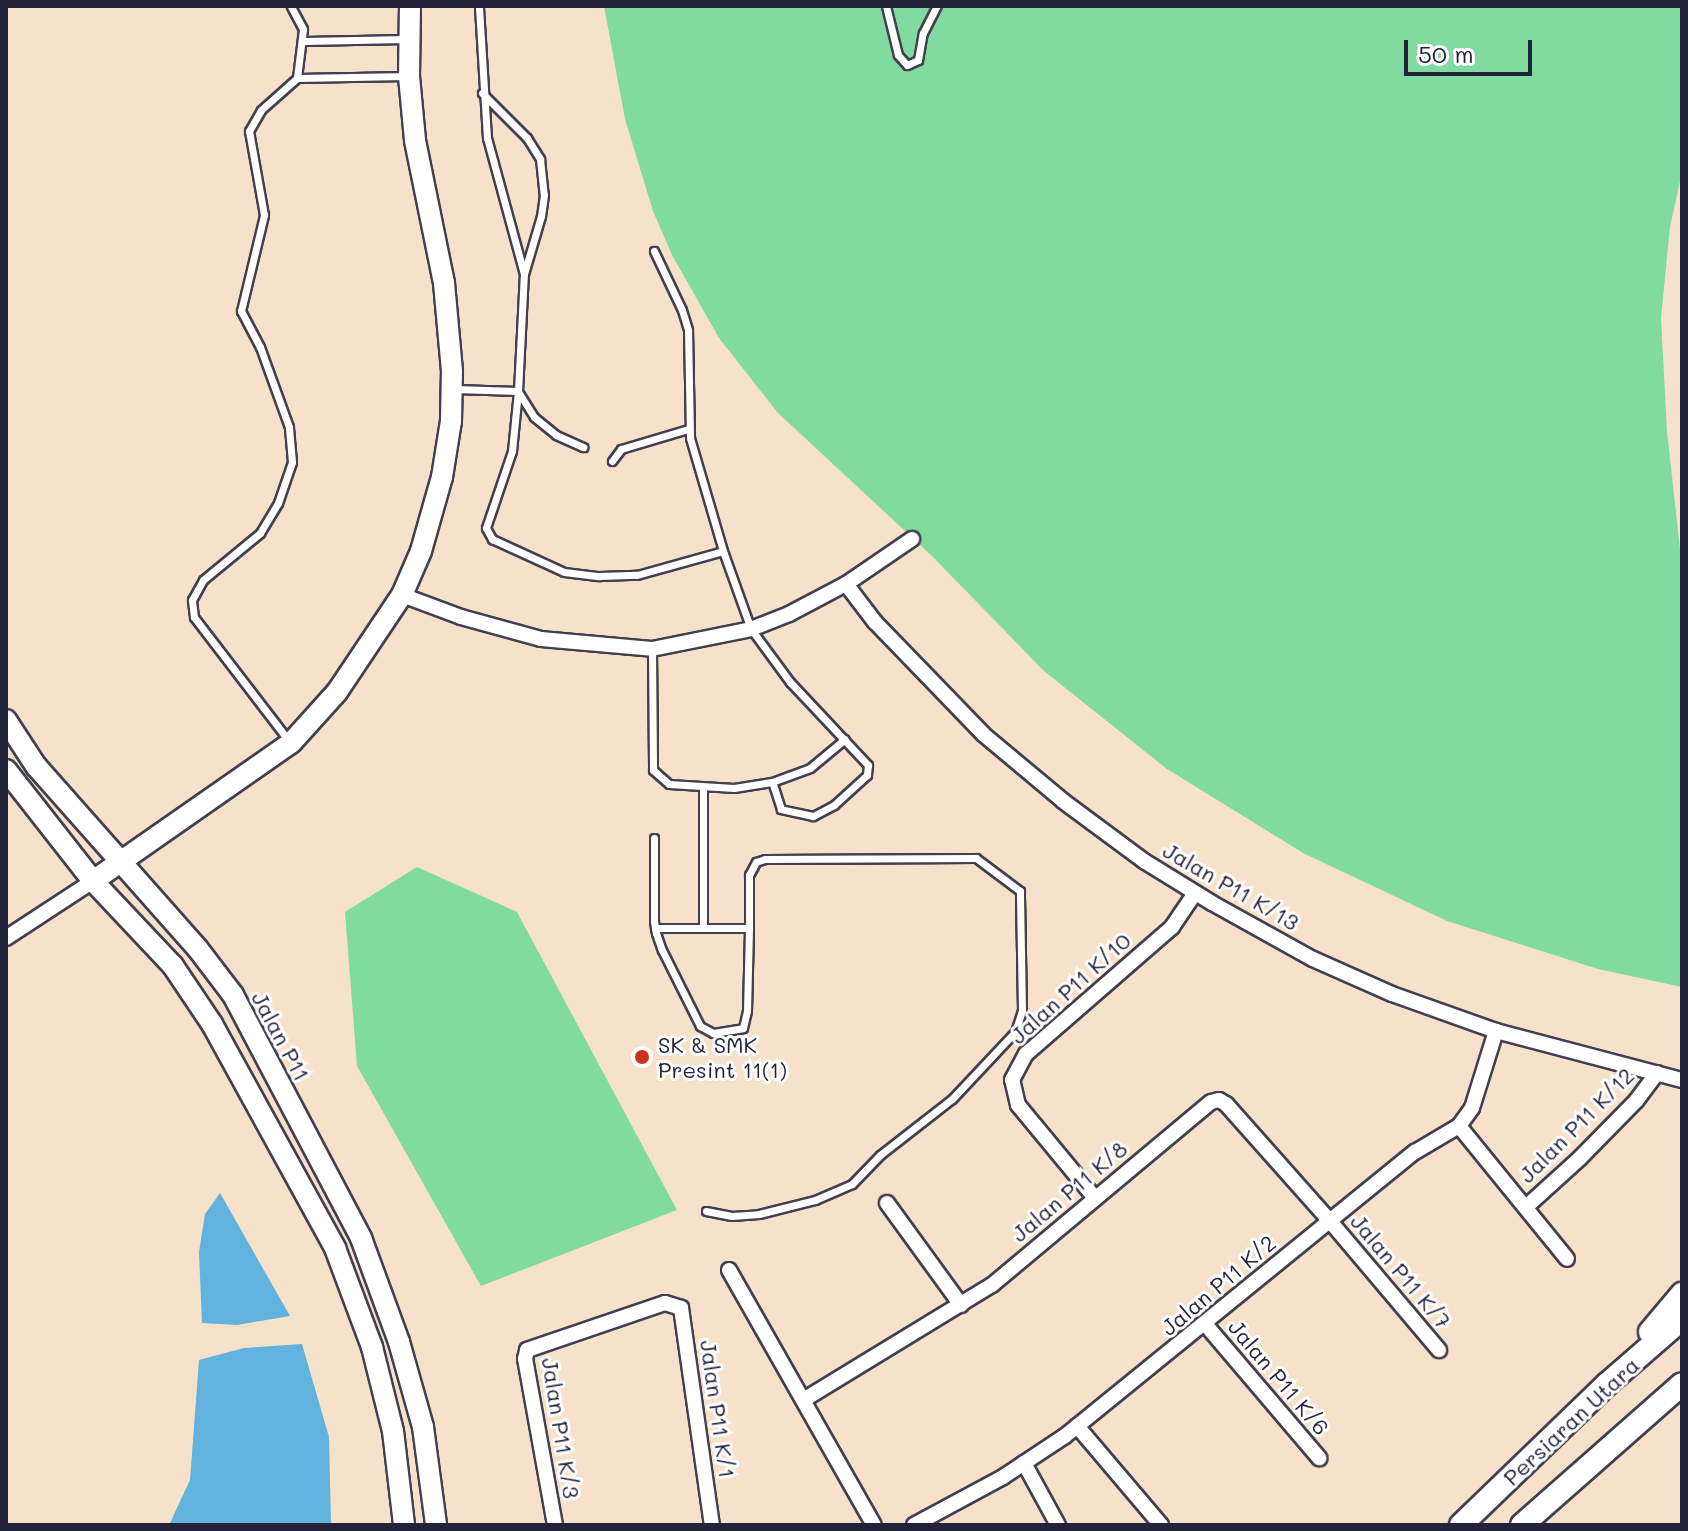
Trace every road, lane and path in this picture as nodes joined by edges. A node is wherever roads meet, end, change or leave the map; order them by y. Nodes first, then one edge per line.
1 (291, 6) edge
2 (410, 6) edge
3 (479, 6) edge
4 (886, 6) edge
5 (937, 6) edge
6 (410, 39) junction
7 (304, 41) junction
8 (409, 76) junction
9 (297, 78) junction
10 (482, 93) junction
11 (654, 251) dead end
12 (524, 274) junction
13 (452, 389) junction
14 (518, 391) junction
15 (688, 429) junction
16 (583, 447) dead end
17 (612, 461) dead end
18 (912, 539) dead end
19 (723, 551) junction
20 (846, 584) junction
21 (402, 595) junction
22 (751, 629) junction
23 (652, 649) junction
24 (6, 720) edge
25 (845, 739) junction
26 (291, 743) junction
27 (6, 770) edge
28 (772, 782) junction
29 (703, 787) junction
30 (654, 838) dead end
31 (122, 863) junction
32 (93, 881) junction
33 (1195, 893) junction
34 (703, 927) junction
35 (655, 928) junction
36 (749, 928) junction
37 (6, 938) edge
38 (1496, 1031) junction
39 (1657, 1073) junction
40 (1682, 1080) edge
41 (1459, 1126) junction
42 (1095, 1198) junction
43 (887, 1203) dead end
44 (1526, 1207) junction
45 (706, 1211) dead end
46 (1330, 1221) junction
47 (1567, 1259) dead end
48 (729, 1270) dead end
49 (1682, 1294) edge
50 (674, 1303) joint
51 (961, 1305) junction
52 (1682, 1319) edge
53 (1206, 1325) junction
54 (1439, 1350) dead end
55 (1682, 1384) edge
56 (1606, 1385) junction
57 (805, 1399) junction
58 (1077, 1426) junction
59 (1319, 1458) dead end
60 (1024, 1463) junction
61 (404, 1525) edge
62 (436, 1525) edge
63 (555, 1525) edge
64 (712, 1525) edge
65 (874, 1525) edge
66 (914, 1525) edge
67 (1058, 1525) edge
68 (1161, 1525) edge
69 (1461, 1525) edge
70 (1522, 1525) edge

1 - 7 lane
2 - 6 main road
3 - 10 lane
4 - 5 lane
6 - 7 lane
6 - 8 main road
7 - 9 lane
8 - 9 lane
8 - 13 main road
9 - 26 lane
10 - 12 lane
10 - 12 lane
11 - 15 lane
12 - 14 lane
13 - 14 lane
13 - 21 main road
14 - 16 lane
14 - 19 lane
15 - 17 lane
15 - 19 lane
18 - 20 street
19 - 22 lane
20 - 22 street
20 - 33 street, Jalan P11 K/13
21 - 23 street
21 - 26 main road
22 - 23 street
22 - 25 lane
23 - 29 lane
24 - 31 main road, Jalan P11
25 - 28 lane
25 - 28 lane
26 - 31 main road
27 - 32 main road
28 - 29 lane
29 - 34 lane
30 - 35 lane
31 - 32 main road
31 - 62 main road, Jalan P11
32 - 37 street
32 - 61 main road
33 - 38 street, Jalan P11 K/13
33 - 42 street, Jalan P11 K/10
34 - 35 lane
34 - 36 lane
35 - 36 lane
36 - 45 lane
38 - 39 street, Jalan P11 K/13
38 - 41 street
39 - 40 street, Jalan P11 K/13
39 - 44 street, Jalan P11 K/12
41 - 44 street
41 - 46 street, Jalan P11 K/2
42 - 46 street, Jalan P11 K/8
42 - 51 street, Jalan P11 K/8
43 - 51 street
44 - 47 street
46 - 53 street, Jalan P11 K/2
46 - 54 street, Jalan P11 K/7
48 - 57 street
49 - 56 main road
50 - 63 street, Jalan P11 K/3
50 - 64 street, Jalan P11 K/1
51 - 57 street, Jalan P11 K/8
52 - 56 main road, Persiaran Utara
53 - 58 street, Jalan P11 K/2
53 - 59 street, Jalan P11 K/6
55 - 70 main road, Persiaran Utara
56 - 69 main road, Persiaran Utara
57 - 65 street
58 - 60 street, Jalan P11 K/2
58 - 68 street
60 - 66 street, Jalan P11 K/2
60 - 67 street

